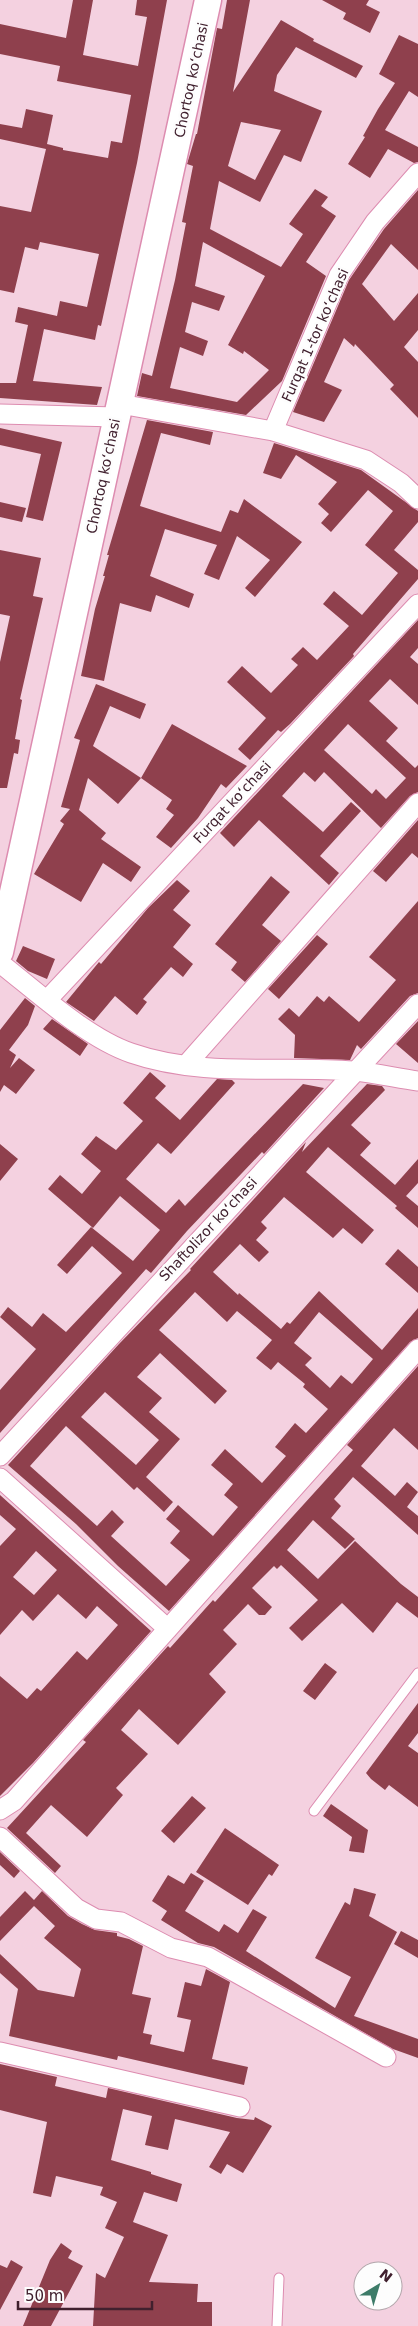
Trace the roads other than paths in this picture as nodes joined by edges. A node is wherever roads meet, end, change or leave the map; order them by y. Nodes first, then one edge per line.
1 (208, 0) edge
2 (418, 173) edge
3 (118, 410) junction
4 (0, 414) edge
5 (273, 431) junction
6 (418, 499) edge
7 (418, 604) edge
8 (418, 803) edge
9 (0, 952) edge
10 (0, 963) edge
11 (47, 1000) junction
12 (418, 1004) edge
13 (186, 1065) junction
14 (355, 1071) junction
15 (418, 1081) edge
16 (418, 1349) edge
17 (0, 1456) edge
18 (0, 1478) edge
19 (168, 1629) junction
20 (418, 1673) edge
21 (0, 1810) edge
22 (314, 1811) dead end
23 (0, 1838) edge
24 (0, 2052) edge
25 (386, 2057) dead end
26 (240, 2107) dead end
27 (279, 2278) dead end
28 (277, 2326) edge

1 - 3 main road, Chortoq koʻchasi
2 - 5 street, Furqat 1-tor koʻchasi
3 - 4 street
3 - 5 street
3 - 9 main road, Chortoq koʻchasi
5 - 6 street
7 - 11 street, Furqat koʻchasi
8 - 13 street
10 - 11 street
11 - 13 street
12 - 14 street, Shaftolizor koʻchasi
13 - 14 street
14 - 15 street
14 - 17 street, Shaftolizor koʻchasi
16 - 19 street
18 - 19 street
19 - 21 street
20 - 22 lane
23 - 25 street
24 - 26 street
27 - 28 lane

